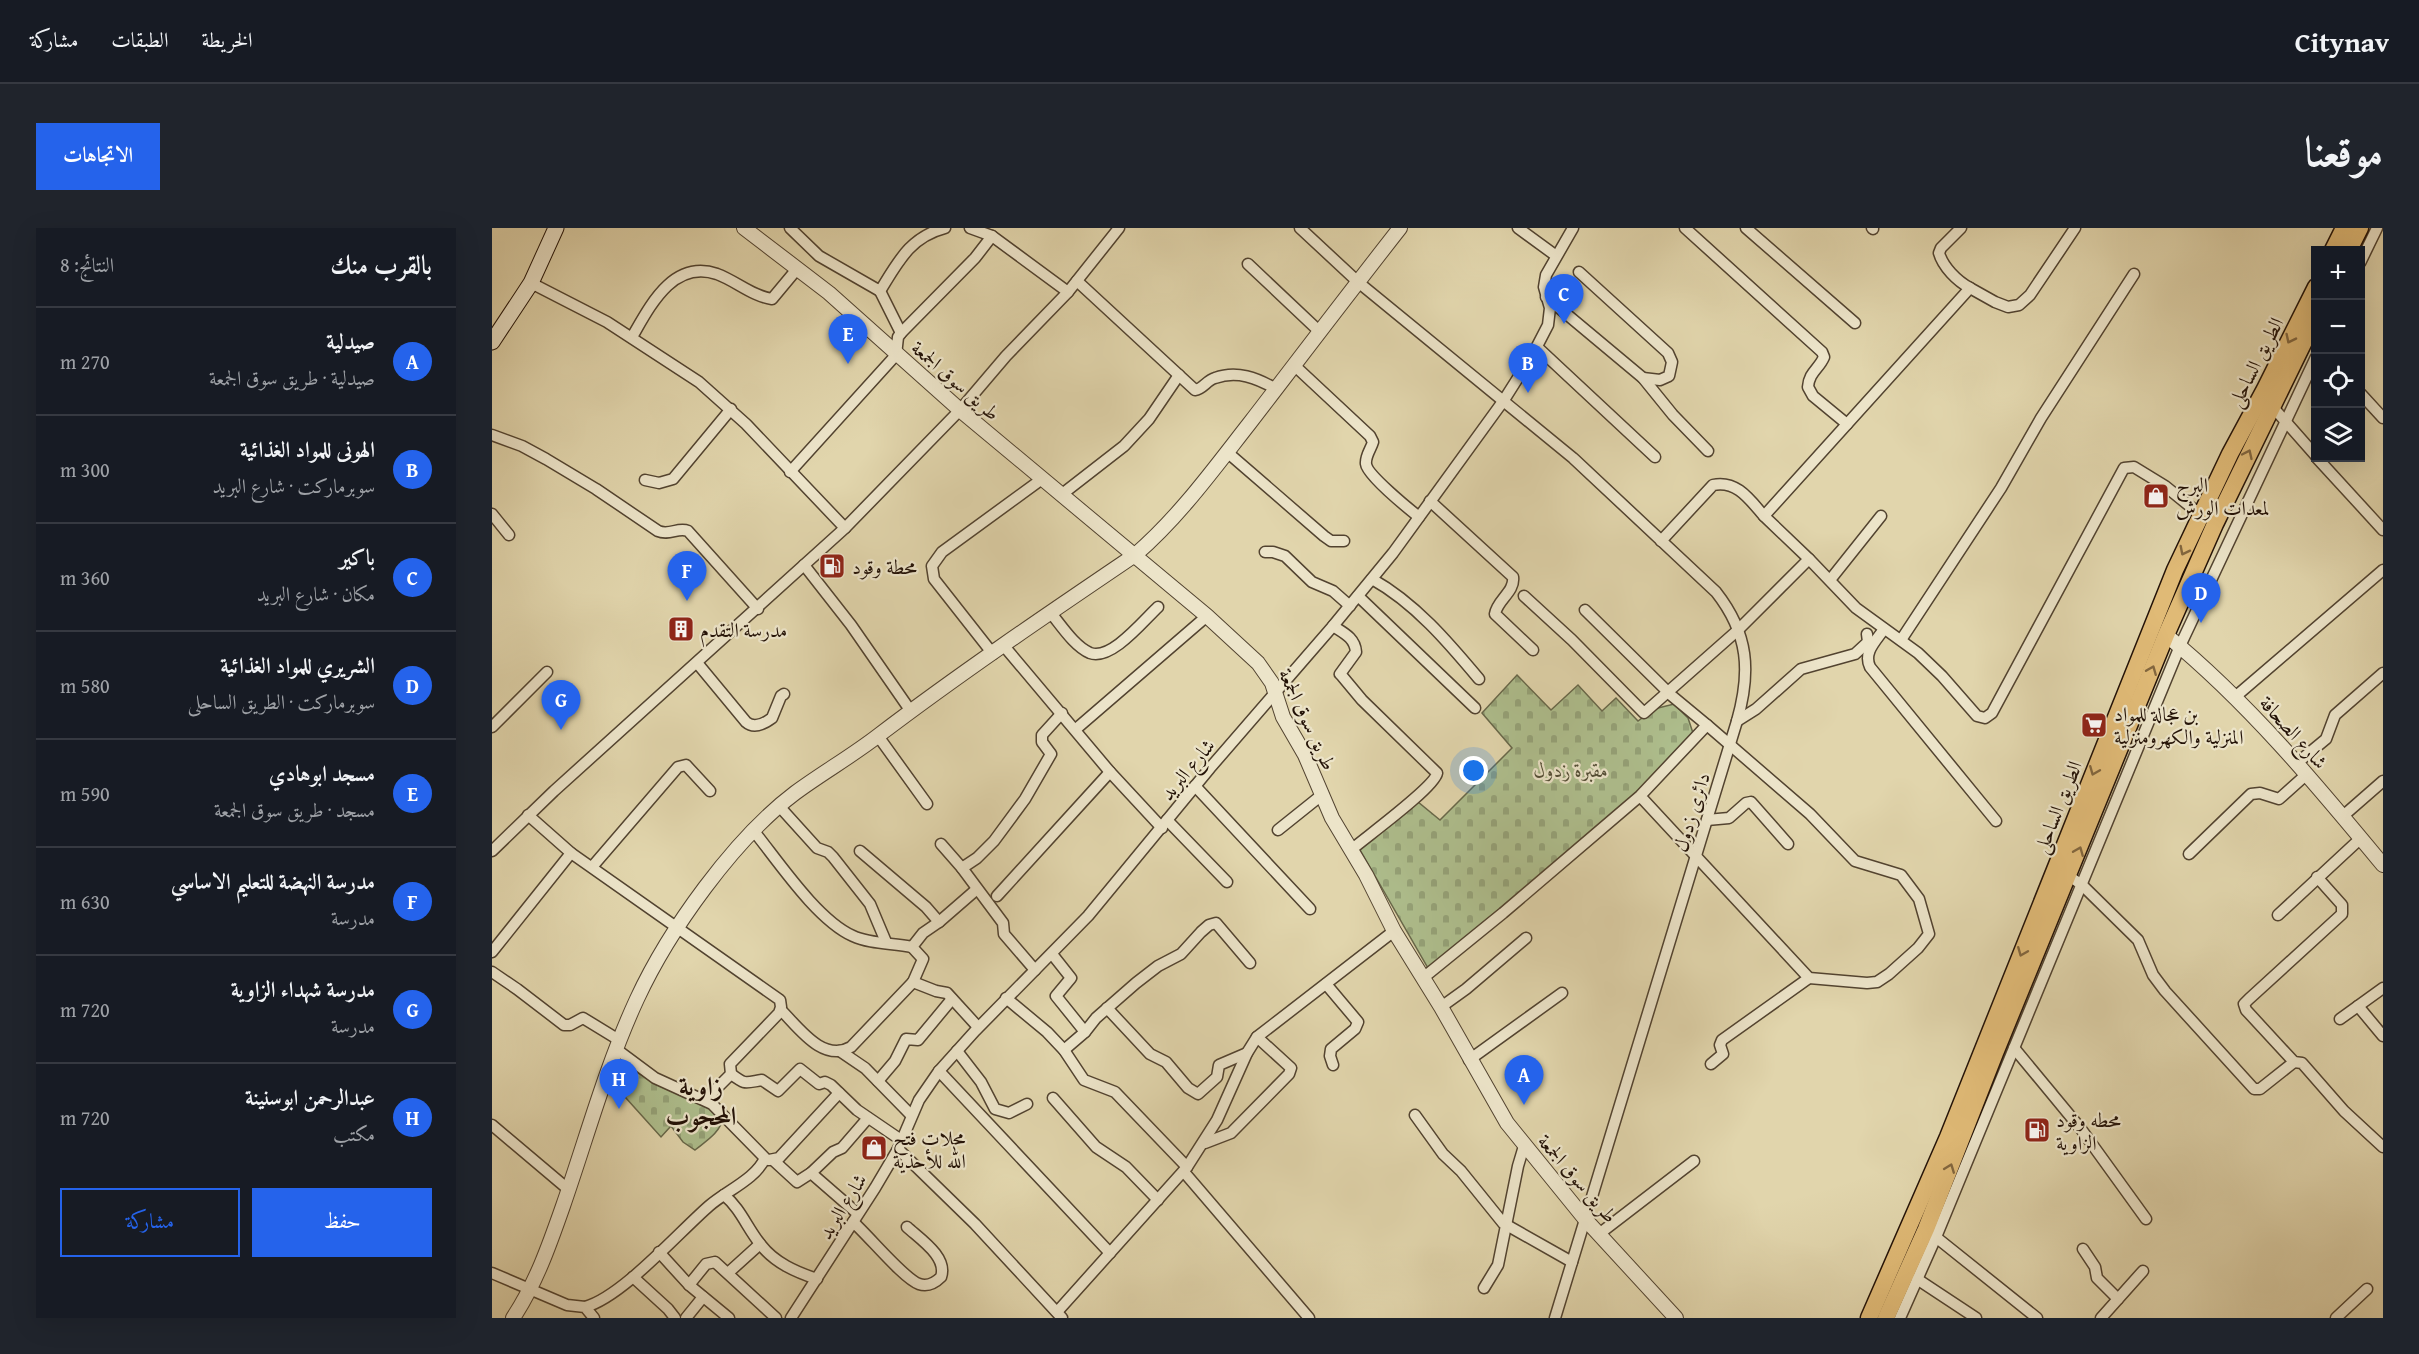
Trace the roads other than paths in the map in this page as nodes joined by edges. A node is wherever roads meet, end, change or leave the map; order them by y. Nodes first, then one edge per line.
1 (556, 228) edge
2 (744, 228) edge
3 (790, 228) edge
4 (945, 228) edge
5 (1119, 228) edge
6 (1300, 228) edge
7 (1400, 228) edge
8 (1518, 228) edge
9 (1573, 228) edge
10 (1684, 228) edge
11 (1746, 228) edge
12 (1961, 228) edge
13 (2075, 228) edge
14 (2344, 228) edge
15 (2360, 228) edge
16 (2377, 228) edge
17 (975, 229) edge
18 (992, 236) junction
19 (2335, 246) edge
20 (2351, 246) edge
21 (2365, 254) edge
22 (1555, 255) junction
23 (1248, 264) dead end
24 (797, 269) junction
25 (1579, 272) dead end
26 (2134, 273) dead end
27 (1077, 280) junction
28 (1358, 282) junction
29 (531, 283) junction
30 (1970, 288) junction
31 (880, 291) junction
32 (1068, 292) junction
33 (1546, 297) junction
34 (2311, 297) edge
35 (1855, 323) dead end
36 (2311, 327) edge
37 (1320, 332) junction
38 (901, 333) junction
39 (632, 337) junction
40 (492, 342) edge
41 (1537, 347) junction
42 (896, 355) junction
43 (1295, 366) junction
44 (2311, 367) edge
45 (1179, 375) junction
46 (1643, 378) junction
47 (1276, 389) junction
48 (2365, 398) edge
49 (1504, 400) junction
50 (2271, 405) junction
51 (730, 409) junction
52 (960, 410) junction
53 (2383, 418) edge
54 (2285, 420) junction
55 (1847, 424) junction
56 (492, 435) edge
57 (1708, 451) dead end
58 (2311, 451) edge
59 (1227, 452) junction
60 (1655, 457) dead end
61 (2321, 462) edge
62 (790, 472) junction
63 (1042, 479) junction
64 (645, 480) dead end
65 (1061, 495) junction
66 (1430, 501) junction
67 (492, 514) edge
68 (1764, 516) junction
69 (1881, 516) dead end
70 (2202, 516) junction
71 (1419, 517) junction
72 (845, 528) junction
73 (2383, 530) edge
74 (509, 535) dead end
75 (1661, 541) junction
76 (1344, 542) dead end
77 (1265, 552) dead end
78 (1135, 555) junction
79 (1809, 559) junction
80 (804, 565) junction
81 (2383, 570) edge
82 (1372, 579) junction
83 (1830, 580) junction
84 (1358, 596) junction
85 (1524, 596) dead end
86 (1350, 606) junction
87 (1158, 607) dead end
88 (758, 609) junction
89 (1585, 610) dead end
90 (1050, 612) junction
91 (1207, 616) junction
92 (1333, 626) junction
93 (1884, 629) junction
94 (1738, 630) junction
95 (1867, 634) dead end
96 (1901, 640) junction
97 (2173, 640) junction
98 (998, 650) junction
99 (1533, 650) dead end
100 (698, 664) junction
101 (547, 672) dead end
102 (2383, 673) edge
103 (1479, 680) dead end
104 (1667, 691) junction
105 (784, 694) dead end
106 (1275, 694) junction
107 (2235, 697) junction
108 (1475, 708) dead end
109 (910, 710) junction
110 (1062, 713) junction
111 (1737, 721) junction
112 (1707, 725) junction
113 (492, 727) edge
114 (1076, 729) junction
115 (878, 736) junction
116 (1730, 746) junction
117 (2297, 763) junction
118 (1110, 772) junction
119 (2307, 774) junction
120 (2383, 781) edge
121 (1195, 786) junction
122 (710, 791) dead end
123 (1323, 794) junction
124 (1640, 796) junction
125 (927, 804) dead end
126 (780, 807) junction
127 (528, 815) junction
128 (2343, 816) junction
129 (1707, 820) junction
130 (1996, 821) dead end
131 (1165, 824) junction
132 (753, 830) junction
133 (1278, 830) dead end
134 (2361, 838) junction
135 (941, 844) dead end
136 (1788, 844) dead end
137 (1351, 850) junction
138 (492, 851) edge
139 (860, 851) dead end
140 (571, 853) junction
141 (2189, 854) dead end
142 (1696, 856) junction
143 (2380, 857) edge
144 (592, 867) junction
145 (962, 868) junction
146 (2317, 877) junction
147 (2075, 880) junction
148 (1227, 882) dead end
149 (976, 889) junction
150 (997, 896) dead end
151 (1310, 909) dead end
152 (2278, 915) dead end
153 (939, 922) junction
154 (677, 930) junction
155 (1394, 931) junction
156 (1526, 939) dead end
157 (886, 942) junction
158 (912, 947) junction
159 (492, 952) edge
160 (1052, 954) junction
161 (1250, 963) dead end
162 (1035, 969) junction
163 (492, 972) edge
164 (1423, 978) junction
165 (1809, 978) junction
166 (913, 982) junction
167 (1326, 984) junction
168 (2383, 988) edge
169 (1562, 993) dead end
170 (1006, 998) junction
171 (952, 999) junction
172 (2358, 1006) junction
173 (1441, 1007) junction
174 (1107, 1008) junction
175 (781, 1010) junction
176 (2340, 1019) dead end
177 (978, 1027) junction
178 (1085, 1032) junction
179 (2383, 1036) edge
180 (1257, 1037) junction
181 (618, 1044) junction
182 (2014, 1048) junction
183 (1064, 1050) junction
184 (840, 1051) junction
185 (957, 1051) junction
186 (1247, 1053) junction
187 (1470, 1060) junction
188 (2294, 1062) junction
189 (1711, 1064) dead end
190 (1333, 1065) dead end
191 (939, 1071) junction
192 (731, 1074) junction
193 (878, 1081) junction
194 (839, 1093) junction
195 (1053, 1098) dead end
196 (705, 1100) junction
197 (1027, 1104) dead end
198 (911, 1115) junction
199 (1415, 1115) dead end
200 (868, 1118) junction
201 (492, 1125) edge
202 (1205, 1143) junction
203 (899, 1144) junction
204 (1524, 1146) junction
205 (2383, 1147) edge
206 (769, 1160) junction
207 (1694, 1161) dead end
208 (1185, 1170) junction
209 (811, 1173) junction
210 (569, 1190) junction
211 (724, 1195) junction
212 (1158, 1200) junction
213 (855, 1218) junction
214 (2146, 1219) dead end
215 (1585, 1220) junction
216 (1507, 1226) junction
217 (907, 1227) dead end
218 (1926, 1228) junction
219 (1599, 1234) junction
220 (760, 1244) junction
221 (2083, 1249) dead end
222 (659, 1252) junction
223 (1110, 1253) junction
224 (1572, 1262) junction
225 (2143, 1271) dead end
226 (492, 1273) edge
227 (728, 1273) junction
228 (633, 1277) junction
229 (818, 1279) junction
230 (1917, 1279) junction
231 (689, 1285) junction
232 (1484, 1288) dead end
233 (2367, 1289) dead end
234 (531, 1290) junction
235 (702, 1297) junction
236 (2118, 1299) junction
237 (585, 1307) junction
238 (1059, 1315) edge
239 (668, 1316) edge
240 (513, 1318) edge
241 (594, 1318) edge
242 (686, 1318) edge
243 (729, 1318) edge
244 (776, 1318) edge
245 (791, 1318) edge
246 (1309, 1318) edge
247 (1555, 1318) edge
248 (1676, 1318) edge
249 (1869, 1318) edge
250 (1886, 1318) edge
251 (1900, 1318) edge
252 (1976, 1318) edge
253 (2037, 1318) edge
254 (2101, 1318) edge
255 (2336, 1318) edge

1 - 29 main road
2 - 24 street, طريق سوق الجمعة
3 - 31 street
4 - 31 street
5 - 27 street
6 - 28 street, دائرى زدول
7 - 28 street
8 - 22 street
9 - 22 street, شارع البريد
10 - 55 street
11 - 35 street
12 - 30 street
13 - 30 street
14 - 19 highway
15 - 20 highway
16 - 21 street
17 - 18 street
18 - 32 street
18 - 38 street
22 - 33 street, شارع البريد
23 - 37 street
24 - 39 street
24 - 42 street, طريق سوق الجمعة
25 - 46 street
26 - 96 street
27 - 32 street
27 - 45 street
28 - 37 street
28 - 49 street, دائرى زدول
29 - 39 street
29 - 40 main road
30 - 55 street
31 - 38 street
32 - 52 street
33 - 41 street, شارع البريد
33 - 46 street
34 -> 70 highway, الطريق الساحلى
36 - 50 highway, الطريق الساحلى
37 - 43 street
38 - 42 street
39 - 51 street
41 - 49 street, شارع البريد
41 - 60 street
42 - 52 street, طريق سوق الجمعة
42 - 62 street
43 - 47 street
43 - 71 street
44 - 54 street
45 - 47 street
45 - 65 street
46 - 57 street
47 - 59 street
48 - 53 street
49 - 66 street, شارع البريد
49 - 75 street, دائرى زدول
50 - 54 street
97 -> 50 highway, الطريق الساحلى
51 - 62 street
51 - 64 street
52 - 63 street, طريق سوق الجمعة
52 - 72 street
54 - 58 street
54 - 97 street
55 - 68 street
56 - 88 street
59 - 76 street
59 - 78 street
61 - 73 street
62 - 72 street
63 - 65 street, طريق سوق الجمعة
63 - 98 street
65 - 78 street, طريق سوق الجمعة
66 - 71 street, شارع البريد
66 - 99 street
67 - 74 street
68 - 75 street
68 - 79 street
69 - 83 street
70 - 96 street
70 -> 218 highway, الطريق الساحلى
71 - 82 street, شارع البريد
72 - 80 street
75 - 94 street, دائرى زدول
77 - 86 street
78 - 90 street
78 - 91 street, طريق سوق الجمعة
79 - 83 street
79 - 94 street
80 - 88 street
80 - 109 street
81 - 107 street
82 - 84 street, شارع البريد
82 - 103 street
83 - 93 street
84 - 86 street, شارع البريد
84 - 108 street
85 - 104 street
86 - 92 street, شارع البريد
87 - 90 street
88 - 100 street
89 - 104 street
90 - 98 street
91 - 106 street, طريق سوق الجمعة
91 - 114 street
92 - 106 street, شارع البريد
92 - 137 street
93 - 96 street
93 - 130 street
94 - 104 street
94 - 111 street, دائرى زدول
95 - 111 street
97 - 107 street, شارع الصحافة
97 - 147 highway, الطريق الساحلى
98 - 109 street
98 - 110 street
100 - 105 street
100 - 127 street
101 - 113 street
102 - 117 street
104 - 112 street
106 - 121 street, شارع البريد
106 - 123 street, طريق سوق الجمعة
107 - 117 street, شارع الصحافة
109 - 115 street
110 - 114 street
110 - 145 street
111 - 116 street, دائرى زدول
112 - 116 street
112 - 124 street
114 - 118 street
115 - 125 street
115 - 126 street
116 - 129 street, دائرى زدول
116 - 165 street
117 - 119 street, شارع الصحافة
118 - 131 street
118 - 150 street
119 - 128 street, شارع الصحافة
119 - 141 street
120 - 128 street
121 - 131 street, شارع البريد
121 - 151 street
122 - 144 street
123 - 133 street
123 - 137 street, طريق سوق الجمعة
124 - 142 street
124 - 164 street
126 - 132 street
126 - 157 street
127 - 138 street
127 - 140 street
128 - 134 street, شارع الصحافة
129 - 136 street
129 - 142 street, دائرى زدول
131 - 148 street
131 - 160 street, شارع البريد
132 - 154 street
132 - 157 street
134 - 143 street, شارع الصحافة
134 - 146 street
135 - 145 street
137 - 155 street, طريق سوق الجمعة
139 - 153 street
140 - 144 street
140 - 159 street
142 - 165 street
142 - 215 street, دائرى زدول
144 - 154 street
145 - 149 street
146 - 152 street
146 - 188 street
147 - 182 street
147 - 188 street
218 -> 147 highway, الطريق الساحلى
149 - 153 street
149 - 162 street
153 - 158 street
154 - 175 street
154 - 181 street
155 - 164 street, طريق سوق الجمعة
155 - 167 street
156 - 173 street
157 - 158 street
158 - 166 street
160 - 162 street, شارع البريد
160 - 178 street
161 - 174 street
162 - 170 street, شارع البريد
163 - 181 street
164 - 173 street, طريق سوق الجمعة
165 - 189 street
166 - 171 street
166 - 184 street
167 - 180 street
167 - 190 street
168 - 172 street
169 - 187 street
170 - 177 street, شارع البريد
170 - 183 street
171 - 177 street
171 - 193 street
172 - 176 street
172 - 179 street
173 - 187 street, طريق سوق الجمعة
174 - 178 street
174 - 186 street
175 - 184 street
175 - 192 street
177 - 185 street, شارع البريد
178 - 183 street
180 - 186 street
180 - 202 street
181 - 196 street
181 - 210 street
182 - 214 street
182 - 218 street
183 - 208 street
184 - 193 street
185 - 191 street, شارع البريد
185 - 197 street
186 - 202 street
187 - 204 street, طريق سوق الجمعة
188 - 205 street
191 - 198 street, شارع البريد
191 - 223 street
192 - 194 street
192 - 196 street
193 - 198 street
194 - 200 street
194 - 206 street
195 - 212 street
196 - 206 street
198 - 203 street, شارع البريد
199 - 216 street
200 - 203 street
200 - 209 street
201 - 210 street
202 - 208 street
203 - 213 street, شارع البريد
203 - 238 street
204 - 215 street, طريق سوق الجمعة
204 - 216 street
206 - 209 street
206 - 211 street
207 - 219 street
208 - 212 street
208 - 246 street
209 - 213 street
210 - 234 street
211 - 220 street
211 - 222 street
212 - 223 street
213 - 217 street
213 - 229 street, شارع البريد
215 - 219 street, طريق سوق الجمعة
215 - 224 street, دائرى زدول
216 - 224 street
216 - 232 street
218 - 230 street
218 - 249 highway, الطريق الساحلى
218 - 250 highway, الطريق الساحلى
218 - 253 street
219 - 248 street, طريق سوق الجمعة
220 - 227 street
220 - 229 street
221 - 236 street
222 - 228 street
222 - 231 street
223 - 238 street
224 - 247 street, دائرى زدول
225 - 236 street
226 - 234 street
227 - 231 street
227 - 244 street
228 - 237 street
228 - 239 street
229 - 245 street, شارع البريد
230 - 251 street
230 - 252 street
231 - 235 street
233 - 255 street
234 - 237 street
234 - 240 street
235 - 242 street
235 - 243 street
236 - 254 street
237 - 241 street

